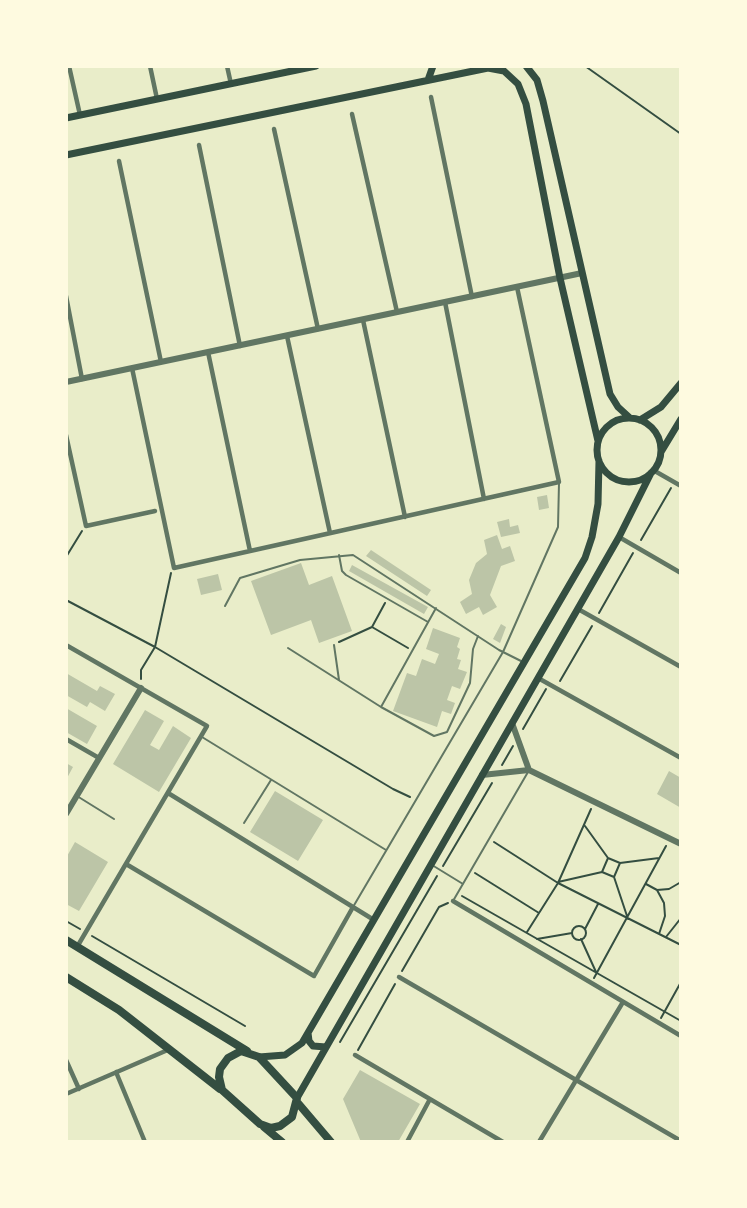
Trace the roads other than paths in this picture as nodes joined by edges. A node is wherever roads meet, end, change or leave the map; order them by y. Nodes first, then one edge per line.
1 (69, 66) edge
2 (150, 66) edge
3 (228, 66) edge
4 (312, 66) edge
5 (433, 66) edge
6 (450, 66) edge
7 (526, 66) edge
8 (456, 75) junction
9 (428, 80) junction
10 (231, 84) junction
11 (431, 97) dead end
12 (157, 99) junction
13 (352, 114) dead end
14 (80, 115) junction
15 (66, 118) edge
16 (274, 129) dead end
17 (199, 145) dead end
18 (66, 155) edge
19 (119, 161) dead end
20 (582, 273) junction
21 (560, 278) junction
22 (517, 287) junction
23 (66, 297) edge
24 (472, 297) junction
25 (445, 302) junction
26 (398, 312) junction
27 (363, 320) junction
28 (318, 329) junction
29 (287, 336) junction
30 (240, 346) junction
31 (208, 352) junction
32 (161, 362) junction
33 (132, 368) junction
34 (82, 379) junction
35 (66, 382) edge
36 (681, 383) edge
37 (630, 418) junction
38 (681, 419) edge
39 (640, 420) junction
40 (66, 435) edge
41 (598, 441) junction
42 (660, 454) junction
43 (599, 461) junction
44 (652, 471) junction
45 (559, 482) junction
46 (681, 486) edge
47 (484, 499) junction
48 (155, 511) dead end
49 (405, 517) junction
50 (330, 533) junction
51 (619, 537) junction
52 (250, 551) junction
53 (339, 555) junction
54 (681, 573) edge
55 (225, 606) dead end
56 (436, 608) junction
57 (578, 609) junction
58 (428, 622) junction
59 (478, 636) junction
60 (66, 645) edge
61 (334, 645) road end
62 (288, 648) dead end
63 (503, 652) junction
64 (524, 663) junction
65 (681, 667) edge
66 (538, 678) junction
67 (339, 680) junction
68 (141, 688) junction
69 (381, 707) junction
70 (512, 723) junction
71 (201, 737) junction
72 (66, 739) edge
73 (99, 758) junction
74 (681, 758) edge
75 (529, 770) junction
76 (482, 776) junction
77 (271, 780) junction
78 (168, 793) junction
79 (76, 796) junction
80 (66, 814) edge
81 (114, 819) dead end
82 (244, 823) dead end
83 (681, 844) edge
84 (386, 850) junction
85 (126, 864) junction
86 (431, 865) junction
87 (463, 884) junction
88 (453, 902) joint
89 (353, 907) junction
90 (374, 920) junction
91 (66, 940) edge
92 (77, 947) junction
93 (66, 977) edge
94 (399, 977) dead end
95 (623, 1002) junction
96 (308, 1033) junction
97 (681, 1036) edge
98 (326, 1047) junction
99 (170, 1048) junction
100 (249, 1052) junction
101 (355, 1055) dead end
102 (259, 1057) junction
103 (66, 1060) edge
104 (116, 1072) junction
105 (576, 1080) junction
106 (79, 1089) junction
107 (222, 1090) junction
108 (66, 1094) edge
109 (430, 1099) junction
110 (297, 1100) junction
111 (260, 1124) junction
112 (681, 1141) edge
113 (145, 1142) edge
114 (282, 1142) edge
115 (331, 1142) edge
116 (407, 1142) edge
117 (503, 1142) edge
118 (539, 1142) edge

1 - 14 street
2 - 12 street
3 - 10 street
4 - 10 main road
5 - 9 main road
6 - 8 main road
7 - 20 main road
8 - 9 main road
8 - 21 main road
9 - 18 main road
10 - 12 main road
11 - 24 street
12 - 14 main road
13 - 26 street
14 - 15 main road
16 - 28 street
17 - 30 street
19 - 32 street
20 - 21 street
20 - 37 main road
21 - 22 street
21 - 41 main road
22 - 24 street
22 - 45 street
23 - 34 street
24 - 25 street
25 - 26 street
25 - 47 street
26 - 27 street
27 - 28 street
27 - 49 street
28 - 29 street
29 - 30 street
29 - 50 street
30 - 31 street
31 - 32 street
31 - 52 street
32 - 33 street
33 - 34 street
33 - 52 street
34 - 35 street
36 - 39 main road
37 - 39 main road
37 - 41 main road
38 - 42 main road
39 - 42 main road
40 - 48 street
41 - 43 main road
42 - 44 main road
43 - 44 main road
43 - 64 main road
44 - 46 street
44 - 51 main road
45 - 47 street
45 - 63 lane
47 - 49 street
49 - 50 street
50 - 52 street
51 - 54 street
51 - 57 main road
53 - 55 lane
53 - 56 lane
53 - 58 lane
56 - 58 lane
56 - 59 lane
57 - 65 street
57 - 66 main road
58 - 69 lane
59 - 63 lane
59 - 69 lane
60 - 68 street
61 - 67 lane
62 - 67 lane
63 - 64 lane
63 - 84 lane
64 - 90 main road
66 - 70 main road
66 - 74 street
67 - 69 lane
68 - 71 street
68 - 73 street
70 - 75 street
70 - 76 main road
71 - 77 lane
71 - 78 street
72 - 73 street
73 - 79 street
75 - 76 street
75 - 83 street
75 - 87 lane
76 - 86 main road
77 - 82 lane
77 - 84 lane
78 - 85 street
78 - 89 street
79 - 80 street
79 - 81 lane
84 - 89 lane
85 - 89 street
85 - 92 street
86 - 87 lane
86 - 98 main road
87 - 88 lane
88 - 95 street
89 - 90 street
90 - 96 main road
91 - 92 main road
92 - 100 main road
93 - 99 main road
94 - 105 street
95 - 97 street
95 - 105 street
96 - 98 main road
96 - 102 main road
98 - 110 main road
99 - 104 street
99 - 107 main road
100 - 102 main road
100 - 107 main road
101 - 109 street
102 - 110 main road
103 - 106 street
104 - 106 street
104 - 113 street
105 - 112 street
105 - 118 street
106 - 108 street
107 - 111 main road
109 - 116 street
109 - 117 street
110 - 111 main road
110 - 115 main road
111 - 114 main road

